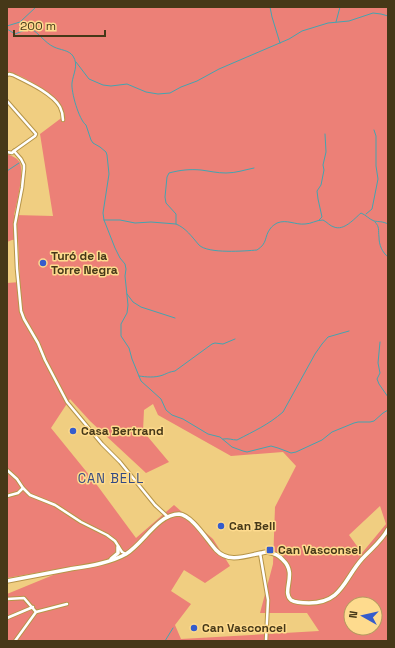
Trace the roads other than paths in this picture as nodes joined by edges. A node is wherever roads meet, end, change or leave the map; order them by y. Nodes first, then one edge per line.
1 (7, 75) edge
2 (7, 101) edge
3 (63, 120) dead end
4 (7, 152) edge
5 (14, 152) junction
6 (7, 470) edge
7 (23, 488) junction
8 (7, 496) edge
9 (168, 517) junction
10 (388, 529) edge
11 (118, 547) junction
12 (260, 553) junction
13 (123, 554) junction
14 (106, 561) junction
15 (7, 581) edge
16 (7, 599) edge
17 (67, 604) dead end
18 (33, 608) junction
19 (36, 612) junction
20 (7, 618) edge
21 (14, 641) edge
22 (266, 641) edge

1 - 3 street
2 - 5 street
4 - 5 street
5 - 9 street
6 - 7 street
7 - 8 street
7 - 11 street
9 - 12 main road
9 - 13 main road
10 - 12 main road
11 - 13 main road
11 - 14 main road
12 - 22 street
13 - 14 main road
14 - 15 main road
16 - 18 street
17 - 19 street
18 - 19 street
18 - 20 street
19 - 21 street

